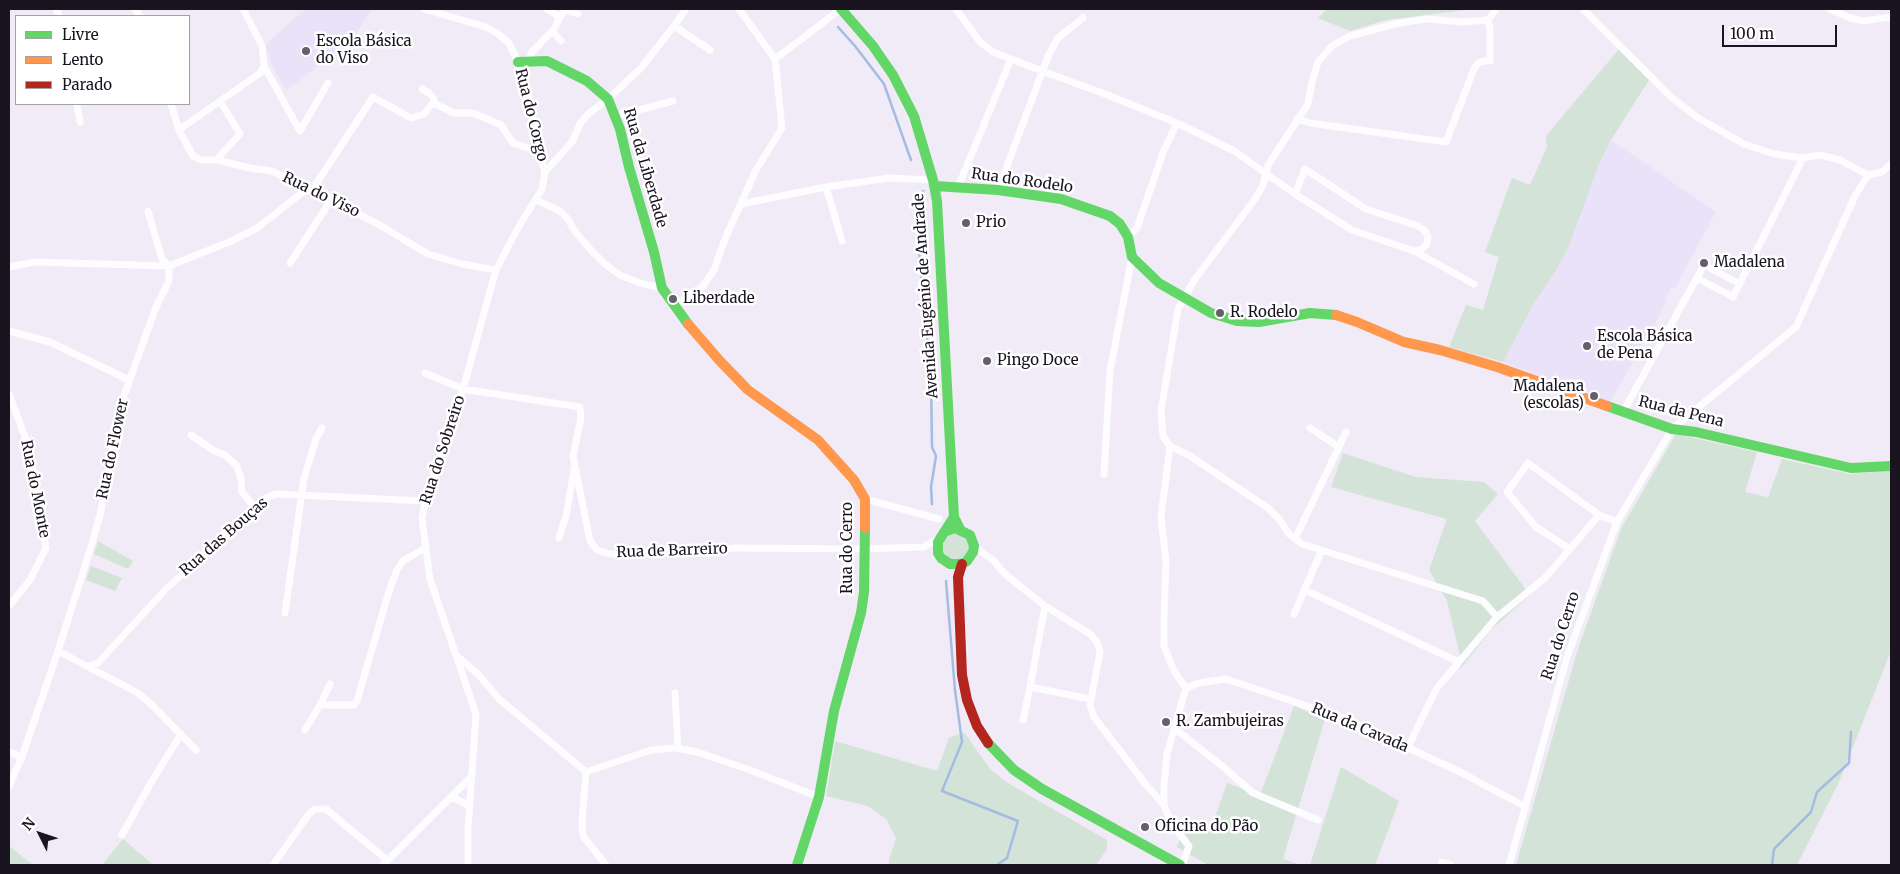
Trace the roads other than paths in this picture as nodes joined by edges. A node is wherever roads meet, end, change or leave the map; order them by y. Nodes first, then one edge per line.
1 (243, 9) edge
2 (424, 9) edge
3 (548, 9) edge
4 (686, 9) edge
5 (739, 9) edge
6 (841, 9) edge
7 (956, 9) edge
8 (1496, 9) edge
9 (1583, 9) edge
10 (1830, 9) edge
11 (578, 14) dead end
12 (560, 17) junction
13 (1891, 17) edge
14 (1083, 18) dead end
15 (1488, 20) junction
16 (674, 26) junction
17 (552, 31) junction
18 (561, 41) dead end
19 (710, 50) dead end
20 (775, 59) junction
21 (1010, 59) junction
22 (530, 61) junction
23 (518, 62) junction
24 (264, 66) junction
25 (1042, 72) junction
26 (328, 83) dead end
27 (422, 89) dead end
28 (608, 100) junction
29 (220, 101) junction
30 (673, 101) dead end
31 (433, 104) junction
32 (77, 105) edge
33 (171, 105) edge
34 (616, 116) junction
35 (1297, 119) junction
36 (80, 122) dead end
37 (1176, 123) junction
38 (179, 130) junction
39 (539, 152) junction
40 (1803, 158) junction
41 (216, 160) junction
42 (1891, 164) edge
43 (545, 172) junction
44 (1266, 173) junction
45 (1868, 175) junction
46 (934, 183) junction
47 (826, 187) junction
48 (958, 187) junction
49 (310, 189) junction
50 (998, 190) junction
51 (1294, 194) junction
52 (331, 200) junction
53 (536, 200) junction
54 (741, 204) junction
55 (148, 211) dead end
56 (1128, 238) junction
57 (842, 241) dead end
58 (1414, 251) junction
59 (1132, 257) junction
60 (290, 262) dead end
61 (169, 266) junction
62 (9, 267) edge
63 (496, 270) junction
64 (1697, 278) junction
65 (1474, 284) dead end
66 (1740, 284) junction
67 (662, 288) junction
68 (1184, 297) junction
69 (674, 304) junction
70 (9, 330) edge
71 (425, 373) dead end
72 (129, 380) junction
73 (463, 389) junction
74 (9, 394) edge
75 (1623, 412) junction
76 (322, 428) dead end
77 (1310, 428) dead end
78 (1672, 429) junction
79 (1346, 432) dead end
80 (191, 435) dead end
81 (1170, 446) junction
82 (1338, 448) junction
83 (1891, 466) edge
84 (575, 467) junction
85 (1104, 474) dead end
86 (302, 496) junction
87 (865, 499) junction
88 (425, 502) junction
89 (254, 507) junction
90 (1599, 515) junction
91 (954, 517) junction
92 (938, 519) dead end
93 (1617, 522) junction
94 (960, 529) junction
95 (942, 534) junction
96 (558, 538) dead end
97 (1295, 539) junction
98 (974, 546) junction
99 (924, 547) junction
100 (425, 548) junction
101 (865, 549) junction
102 (1570, 549) junction
103 (1321, 552) junction
104 (987, 556) junction
105 (971, 557) junction
106 (941, 558) junction
107 (950, 564) junction
108 (962, 564) junction
109 (958, 577) junction
110 (1304, 590) junction
111 (9, 606) edge
112 (1045, 606) junction
113 (285, 614) dead end
114 (1294, 614) dead end
115 (1497, 618) junction
116 (58, 651) junction
117 (457, 656) junction
118 (1459, 662) junction
119 (89, 666) junction
120 (330, 684) dead end
121 (1030, 687) junction
122 (1186, 688) junction
123 (675, 693) dead end
124 (1090, 699) junction
125 (320, 705) junction
126 (1023, 720) dead end
127 (1174, 728) junction
128 (305, 730) dead end
129 (180, 734) junction
130 (678, 748) junction
131 (1408, 748) junction
132 (196, 750) dead end
133 (9, 752) edge
134 (22, 757) junction
135 (586, 772) junction
136 (472, 776) junction
137 (9, 786) edge
138 (452, 797) junction
139 (819, 797) junction
140 (1164, 805) junction
141 (470, 806) junction
142 (1526, 806) junction
143 (1318, 820) dead end
144 (122, 835) dead end
145 (1442, 862) dead end
146 (385, 863) edge
147 (273, 865) edge
148 (468, 865) edge
149 (606, 865) edge
150 (797, 865) edge
151 (1181, 865) edge
152 (1451, 865) edge
153 (1509, 865) edge

1 - 24 street
2 - 23 street, Rua do Corgo
3 - 12 street
4 - 16 street
5 - 20 street
6 - 20 street
6 - 46 street, Avenida Eugénio de Andrade
7 - 21 street
8 - 15 street
9 - 40 street
10 - 13 street
11 - 12 street
12 - 17 street
14 - 25 street
15 - 35 street
15 - 35 street
16 - 19 street
16 - 28 street
17 - 18 street
17 - 22 street
20 - 54 street
21 - 25 street
21 - 48 street
22 - 23 street
22 - 28 street, Rua da Liberdade
23 - 39 street, Rua do Corgo
24 - 26 street
24 - 29 street
25 - 37 street
25 - 50 street
27 - 31 street
28 - 34 street, Rua da Liberdade
28 - 43 street
29 - 38 street
29 - 41 street
30 - 34 street
31 - 39 street
31 - 49 street
32 - 36 street
33 - 38 street, Rua do Viso
34 - 67 street, Rua da Liberdade
35 - 44 street
37 - 44 street
37 - 56 street
38 - 41 street, Rua do Viso
39 - 43 street, Rua do Corgo
40 - 45 street
40 - 66 street
41 - 49 street, Rua do Viso
42 - 45 street
43 - 53 street, Rua do Corgo
44 - 51 street
44 - 68 street
45 - 78 street, Rua do Cerro
46 - 47 street, Rua do Rodelo
46 - 48 street, Rua do Rodelo
46 - 91 street, Avenida Eugénio de Andrade
47 - 54 street, Rua do Rodelo
47 - 57 street
48 - 50 street, Rua do Rodelo
49 - 52 street, Rua do Viso
49 - 61 street
50 - 56 street, Rua do Rodelo
51 - 58 street
51 - 58 street
52 - 60 street
52 - 63 street, Rua do Viso
53 - 63 street, Rua do Corgo
53 - 67 street
54 - 69 street
55 - 61 street
56 - 59 street, Rua do Rodelo
58 - 65 street
59 - 68 street
59 - 85 street
61 - 62 street
61 - 72 street, Rua do Flower
63 - 73 street, Rua do Sobreiro
64 - 66 street
64 - 66 street
64 - 75 street
67 - 69 street, Rua do Cerro
68 - 75 street, Rua da Pena
68 - 81 street
69 - 87 street, Rua do Cerro
70 - 72 street
71 - 73 street
72 - 116 street, Rua do Flower
73 - 84 street, Rua de Barreiro
73 - 88 street, Rua do Sobreiro
74 - 111 street, Rua do Monte
75 - 78 street, Rua da Pena
76 - 86 street
77 - 82 street
78 - 83 street, Rua da Pena
78 - 93 street, Rua do Cerro
79 - 82 street
80 - 89 street
81 - 97 street
81 - 122 street
82 - 97 street
84 - 96 street
84 - 101 street, Rua de Barreiro
86 - 88 street, Rua das Bouças
86 - 89 street, Rua das Bouças
86 - 113 street
87 - 92 street
87 - 101 street, Rua do Cerro
88 - 100 street, Rua do Sobreiro
89 - 119 street, Rua das Bouças
90 - 93 street
90 - 102 street
90 - 102 street
91 - 94 street, Avenida Eugénio de Andrade
91 - 95 street
93 - 142 street, Rua do Cerro
94 - 95 street
94 - 98 street, Avenida Eugénio de Andrade
95 - 99 street
95 - 106 street
97 - 103 street
98 - 104 street
98 - 105 street
99 - 101 street, Rua de Barreiro
99 - 106 street
100 - 117 street, Rua do Sobreiro
100 - 125 street
101 - 139 street, Rua do Cerro
102 - 115 street
103 - 110 street
103 - 115 street
104 - 105 street
104 - 112 street
105 - 108 street
106 - 107 street
107 - 108 street
107 - 109 street
108 - 109 street
109 - 151 street
110 - 114 street
110 - 118 street
112 - 121 street
112 - 124 street
115 - 118 street
116 - 119 street
116 - 134 street, Rua do Flower
117 - 135 street
117 - 136 street, Rua do Sobreiro
118 - 131 street
119 - 129 street
120 - 125 street
121 - 124 street
121 - 126 street
122 - 127 street
122 - 131 street, Rua da Cavada
123 - 130 street
124 - 140 street
125 - 128 street
127 - 140 street
127 - 143 street
129 - 132 street
129 - 144 street
130 - 135 street
130 - 139 street
131 - 142 street, Rua da Cavada
133 - 134 street
134 - 137 street, Rua do Flower
135 - 149 street
136 - 138 street
136 - 141 street, Rua do Sobreiro
138 - 141 street
138 - 146 street
139 - 150 street, Rua do Cerro
140 - 151 street
141 - 148 street, Rua do Sobreiro
142 - 153 street, Rua do Cerro
145 - 152 street
146 - 147 street

